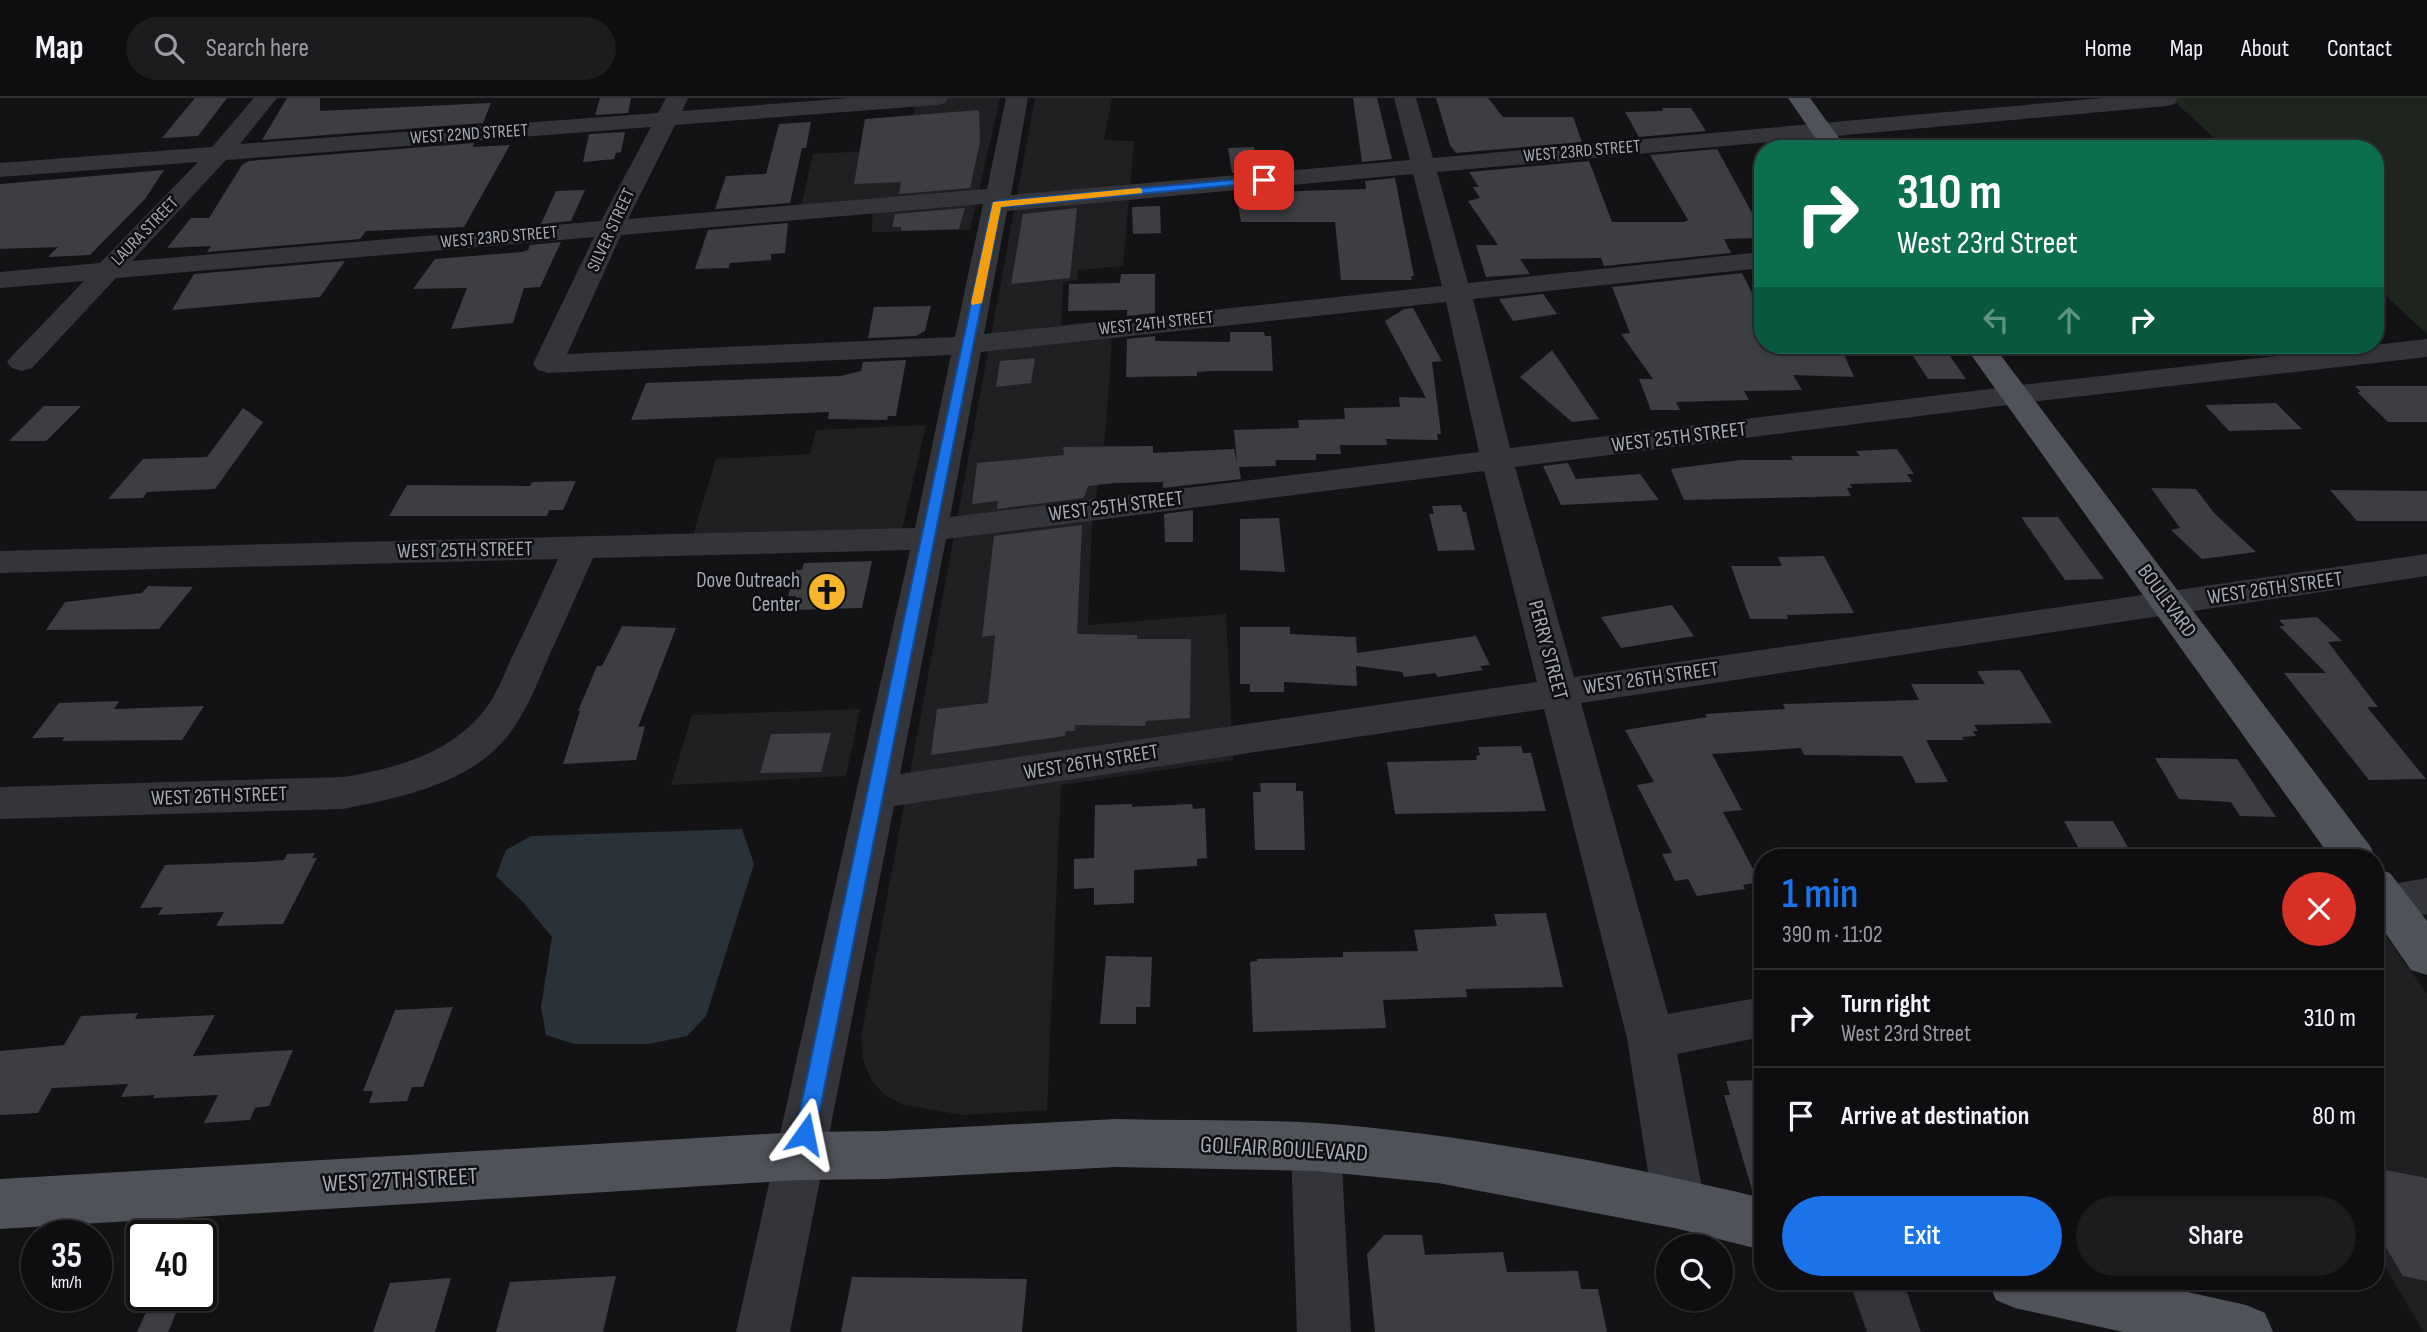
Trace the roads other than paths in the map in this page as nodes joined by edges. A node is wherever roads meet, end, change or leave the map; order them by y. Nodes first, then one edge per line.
1 (266, 98) edge
2 (937, 98) edge
3 (1017, 98) edge
4 (1405, 98) edge
5 (1799, 98) edge
6 (2166, 99) edge
7 (671, 109) edge
8 (1821, 129) junction
9 (1829, 140) edge
10 (220, 153) junction
11 (1421, 165) junction
12 (0, 170) edge
13 (998, 200) junction
14 (611, 228) junction
15 (1754, 261) edge
16 (107, 271) junction
17 (0, 280) edge
18 (1457, 291) junction
19 (968, 343) junction
20 (2427, 348) edge
21 (2384, 353) edge
22 (1985, 354) edge
23 (2376, 354) edge
24 (22, 362) dead end
25 (548, 364) joint
26 (2015, 396) junction
27 (1497, 460) junction
28 (930, 534) junction
29 (581, 547) junction
30 (0, 562) edge
31 (2427, 565) edge
32 (2169, 604) junction
33 (1559, 691) junction
34 (876, 793) junction
35 (0, 803) edge
36 (2348, 849) edge
37 (2391, 897) edge
38 (2427, 956) edge
39 (1754, 1019) edge
40 (1651, 1038) junction
41 (1316, 1147) junction
42 (800, 1156) junction
43 (0, 1204) edge
44 (1679, 1204) junction
45 (1754, 1222) edge
46 (1879, 1290) edge
47 (2056, 1290) edge
48 (763, 1332) edge
49 (1324, 1332) edge
50 (1894, 1332) edge
51 (2246, 1332) edge

1 - 10 street, LAURA STREET
2 - 7 street, WEST 22ND STREET
3 - 13 street
4 - 11 street, PERRY STREET
5 - 8 main road
6 - 8 street, WEST 23RD STREET
7 - 10 street, WEST 22ND STREET
7 - 14 street, SILVER STREET
8 - 9 main road
8 - 11 street, WEST 23RD STREET
10 - 12 street, WEST 22ND STREET
10 - 16 street, LAURA STREET
11 - 13 street, WEST 23RD STREET
11 - 18 street, PERRY STREET
13 - 14 street, WEST 23RD STREET
13 - 19 street
14 - 16 street, WEST 23RD STREET
14 - 25 street, SILVER STREET
15 - 18 street, WEST 24TH STREET
16 - 17 street, WEST 23RD STREET
16 - 24 street, LAURA STREET
18 - 19 street, WEST 24TH STREET
18 - 27 street, PERRY STREET
19 - 25 street, WEST 24TH STREET
19 - 28 street
20 - 21 street, WEST 25TH STREET
22 - 26 main road, BOULEVARD
23 - 26 street, WEST 25TH STREET
26 - 27 street, WEST 25TH STREET
26 - 32 main road, BOULEVARD
27 - 28 street, WEST 25TH STREET
27 - 33 street, PERRY STREET
28 - 29 street, WEST 25TH STREET
28 - 34 street
29 - 30 street, WEST 25TH STREET
29 - 35 street, WEST 26TH STREET
31 - 32 street, WEST 26TH STREET
32 - 33 street, WEST 26TH STREET
32 - 36 main road, BOULEVARD
33 - 34 street, WEST 26TH STREET
33 - 40 street, PERRY STREET
34 - 42 street
37 - 38 main road
39 - 40 street
40 - 44 street, PERRY STREET
41 - 42 main road, GOLFAIR BOULEVARD
41 - 44 main road, GOLFAIR BOULEVARD
41 - 49 street
42 - 43 main road, WEST 27TH STREET
42 - 48 street
44 - 45 main road, GOLFAIR BOULEVARD
46 - 50 street
47 - 51 main road

